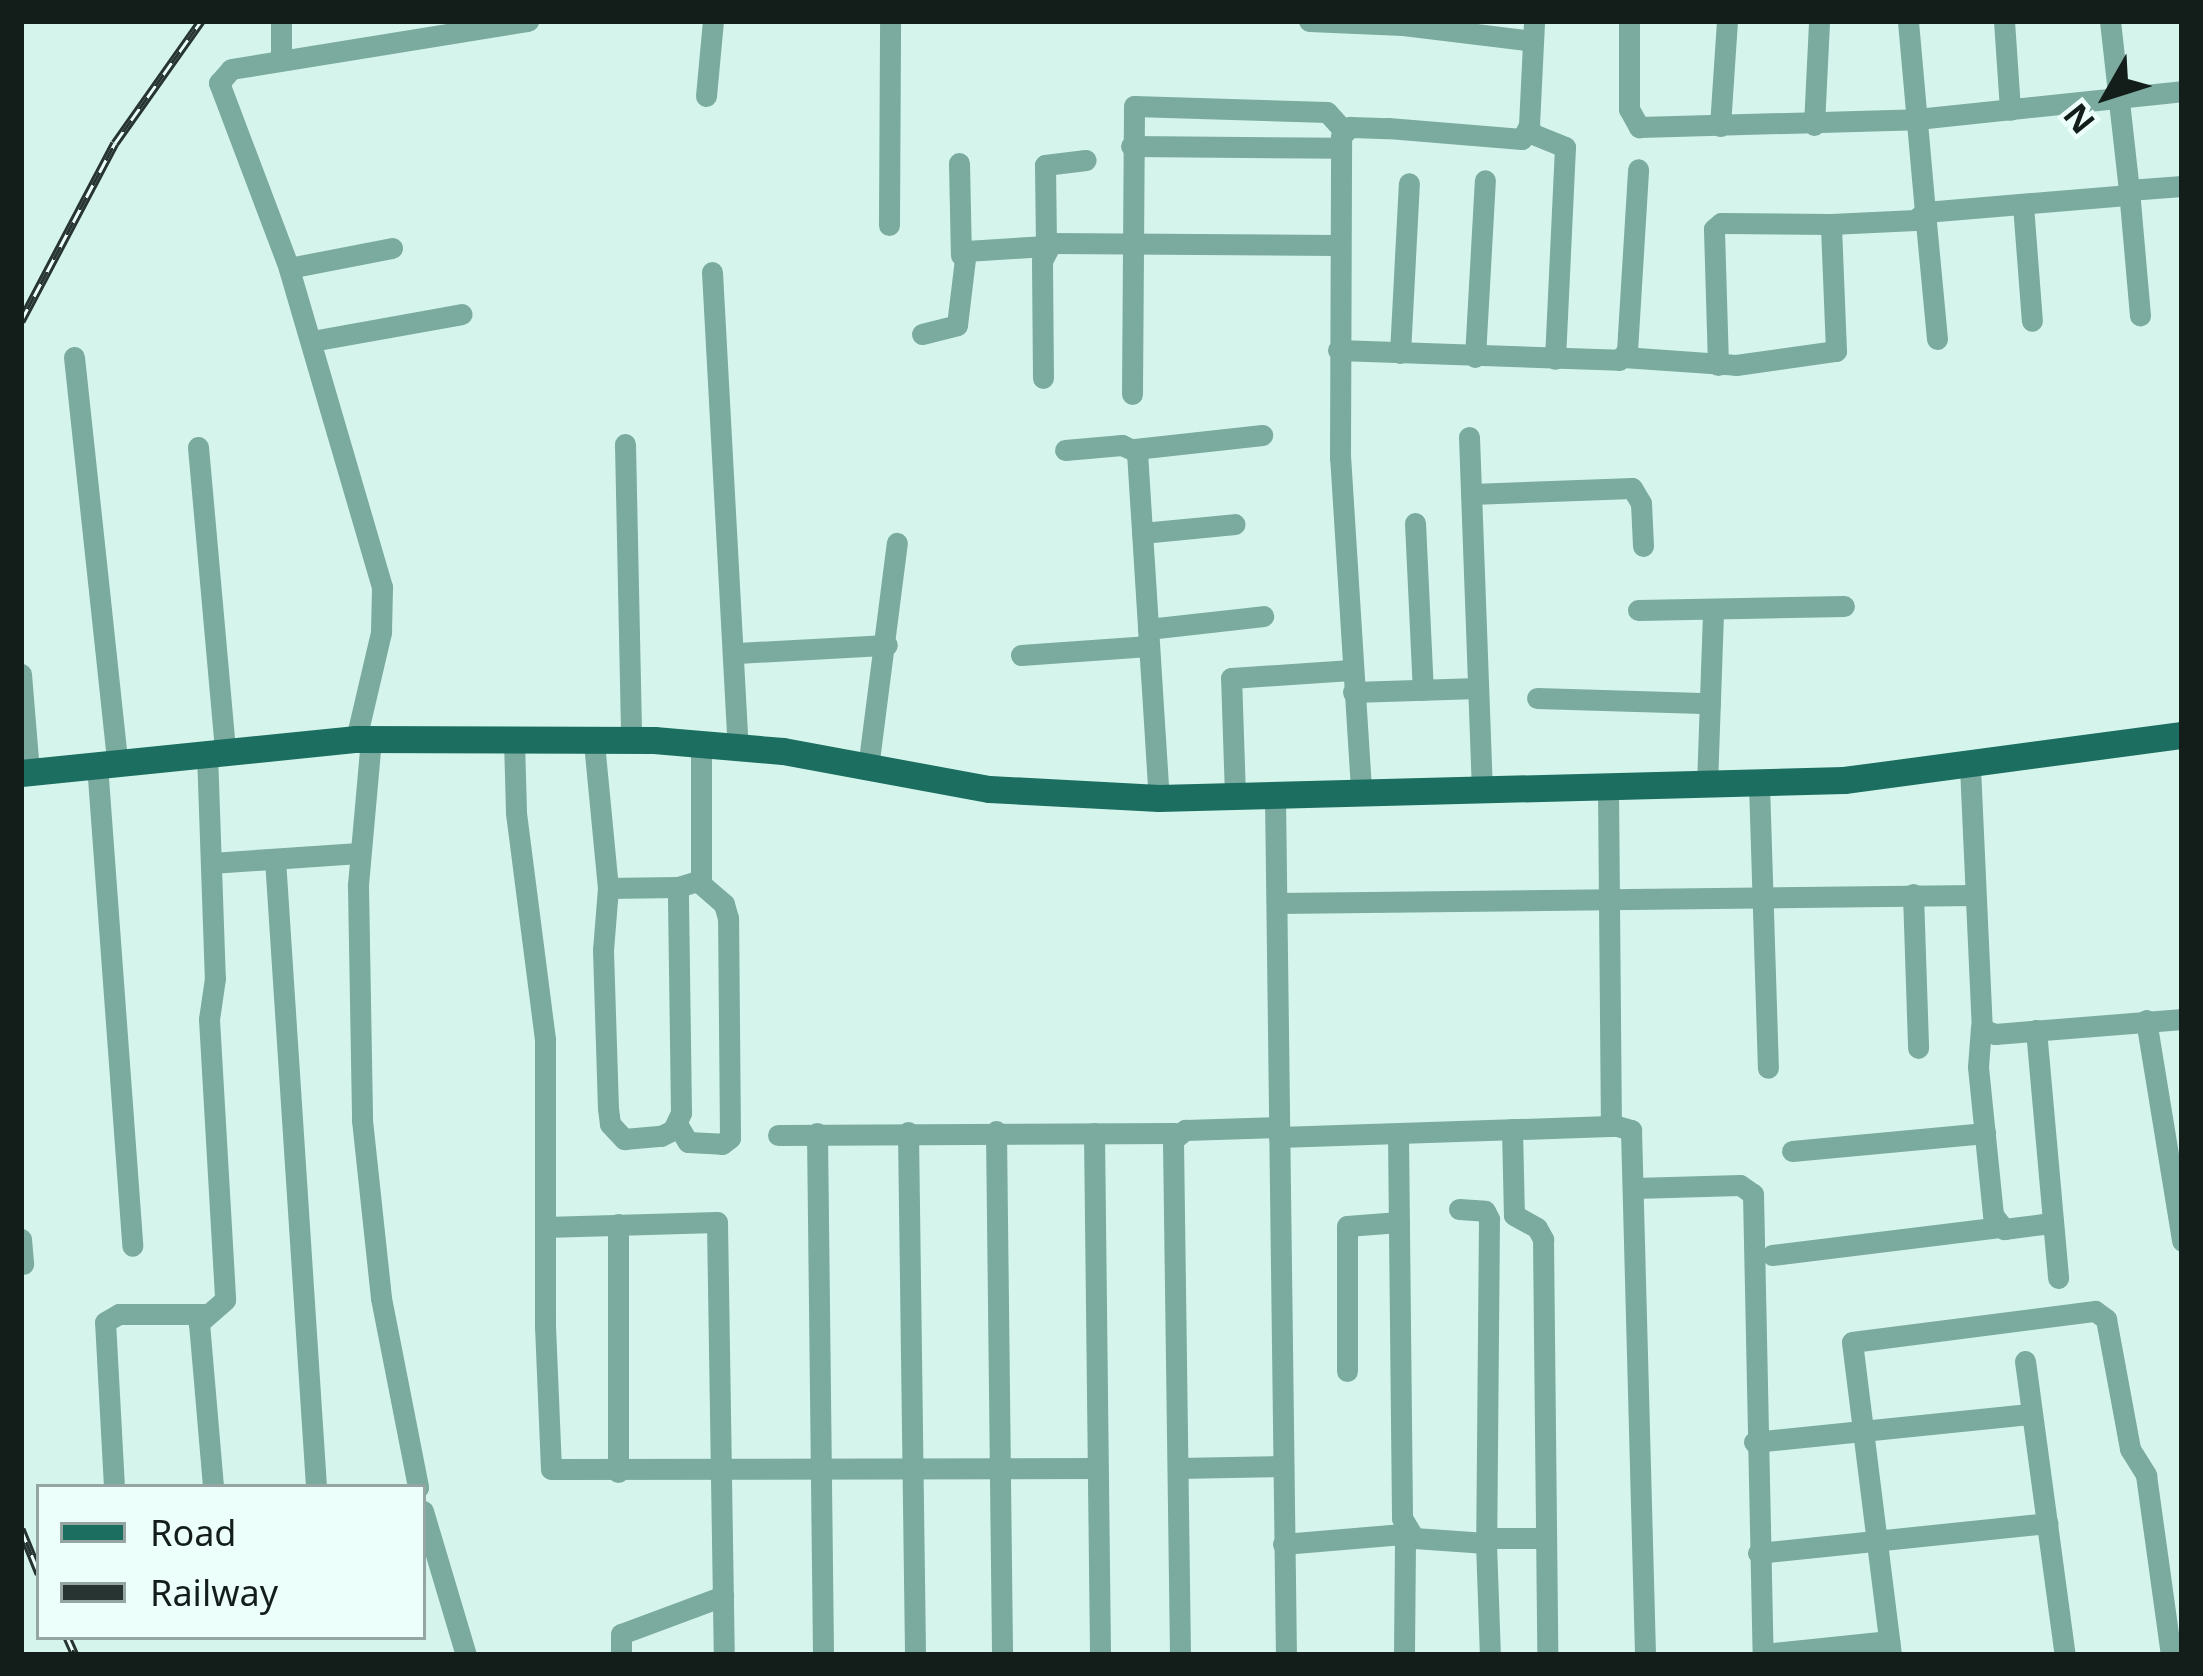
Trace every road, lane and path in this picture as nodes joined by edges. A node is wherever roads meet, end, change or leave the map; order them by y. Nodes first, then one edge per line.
1 (281, 21) edge
2 (528, 21) edge
3 (713, 21) edge
4 (890, 21) edge
5 (1309, 21) edge
6 (1629, 21) edge
7 (1727, 21) edge
8 (1819, 21) edge
9 (1909, 21) edge
10 (2004, 21) edge
11 (2110, 21) edge
12 (474, 26) edge
13 (1534, 31) edge
14 (281, 60) junction
15 (2182, 91) edge
16 (706, 95) dead end
17 (2118, 99) junction
18 (2010, 110) junction
19 (1917, 119) junction
20 (1814, 125) junction
21 (1720, 126) junction
22 (1528, 132) junction
23 (1342, 139) junction
24 (1131, 146) junction
25 (1086, 160) dead end
26 (959, 163) dead end
27 (1638, 169) dead end
28 (1484, 180) dead end
29 (1408, 183) dead end
30 (2182, 186) edge
31 (2129, 193) junction
32 (2023, 205) junction
33 (1925, 212) junction
34 (889, 224) dead end
35 (1831, 224) junction
36 (1132, 242) junction
37 (1338, 244) junction
38 (1046, 246) junction
39 (392, 248) dead end
40 (962, 256) junction
41 (290, 268) junction
42 (712, 272) dead end
43 (462, 314) dead end
44 (2140, 316) dead end
45 (2032, 321) dead end
46 (922, 334) dead end
47 (1937, 339) dead end
48 (312, 341) junction
49 (1339, 350) junction
50 (1400, 353) junction
51 (74, 357) dead end
52 (1475, 357) junction
53 (1623, 357) junction
54 (1555, 359) junction
55 (1718, 365) junction
56 (1043, 378) dead end
57 (1132, 394) dead end
58 (1262, 434) dead end
59 (1469, 437) dead end
60 (625, 444) dead end
61 (198, 446) dead end
62 (1136, 449) junction
63 (1065, 450) dead end
64 (1471, 494) junction
65 (1415, 523) dead end
66 (1235, 524) dead end
67 (1142, 533) junction
68 (897, 543) dead end
69 (1643, 546) dead end
70 (1844, 606) dead end
71 (1637, 610) dead end
72 (1713, 611) junction
73 (1263, 616) dead end
74 (1148, 638) junction
75 (887, 645) junction
76 (737, 653) junction
77 (1021, 655) dead end
78 (21, 674) edge
79 (1352, 681) junction
80 (1478, 688) junction
81 (1423, 690) junction
82 (1537, 698) dead end
83 (1710, 703) junction
84 (2182, 735) edge
85 (363, 739) junction
86 (514, 740) junction
87 (631, 741) junction
88 (594, 743) junction
89 (701, 743) junction
90 (738, 747) junction
91 (216, 752) junction
92 (107, 763) junction
93 (1970, 767) junction
94 (868, 768) junction
95 (25, 772) edge
96 (1759, 784) junction
97 (1707, 785) junction
98 (1482, 788) junction
99 (1608, 788) junction
100 (1360, 790) junction
101 (1234, 796) junction
102 (1275, 796) junction
103 (1160, 798) junction
104 (359, 853) junction
105 (275, 859) junction
106 (211, 862) junction
107 (688, 884) junction
108 (608, 888) junction
109 (1913, 894) junction
110 (1760, 895) junction
111 (1974, 896) junction
112 (1609, 899) junction
113 (1277, 903) junction
114 (2182, 1019) edge
115 (2146, 1020) junction
116 (1981, 1027) junction
117 (2036, 1030) junction
118 (1918, 1048) dead end
119 (1768, 1068) dead end
120 (677, 1124) junction
121 (1611, 1126) junction
122 (1512, 1129) junction
123 (996, 1131) junction
124 (908, 1132) junction
125 (1094, 1132) junction
126 (1279, 1132) junction
127 (817, 1133) junction
128 (1175, 1133) junction
129 (1985, 1133) junction
130 (1398, 1134) junction
131 (778, 1135) dead end
132 (1792, 1151) dead end
133 (1634, 1188) junction
134 (1459, 1209) dead end
135 (1399, 1222) junction
136 (2051, 1223) junction
137 (618, 1224) junction
138 (545, 1227) junction
139 (1999, 1227) junction
140 (21, 1239) edge
141 (2182, 1241) edge
142 (132, 1246) dead end
143 (1772, 1256) dead end
144 (23, 1264) edge
145 (2058, 1278) dead end
146 (206, 1314) junction
147 (2025, 1361) dead end
148 (1347, 1371) dead end
149 (2032, 1414) junction
150 (1861, 1429) junction
151 (1754, 1442) junction
152 (1283, 1466) junction
153 (999, 1468) junction
154 (1096, 1468) junction
155 (1178, 1468) junction
156 (911, 1469) junction
157 (817, 1471) junction
158 (618, 1472) junction
159 (722, 1472) junction
160 (114, 1484) edge
161 (213, 1484) edge
162 (316, 1484) edge
163 (417, 1484) edge
164 (2047, 1523) junction
165 (1404, 1532) junction
166 (1545, 1538) junction
167 (1486, 1540) junction
168 (1283, 1544) junction
169 (1875, 1545) junction
170 (428, 1551) edge
171 (1758, 1552) junction
172 (723, 1596) junction
173 (1890, 1648) edge
174 (1547, 1651) dead end
175 (1763, 1654) edge
176 (466, 1655) edge
177 (621, 1655) edge
178 (724, 1655) edge
179 (823, 1655) edge
180 (915, 1655) edge
181 (1002, 1655) edge
182 (1100, 1655) edge
183 (1180, 1655) edge
184 (1286, 1655) edge
185 (1404, 1655) edge
186 (1490, 1655) edge
187 (1645, 1655) edge
188 (2065, 1655) edge
189 (2171, 1655) edge

1 - 14 street
2 - 12 street
3 - 16 street
4 - 34 street
5 - 13 street
6 - 21 street
7 - 21 street
8 - 20 street
9 - 19 street
10 - 18 street
11 - 17 street
12 - 14 street
13 - 22 street
14 - 41 street
15 - 17 street
17 - 18 street
17 - 31 street
18 - 19 street
19 - 20 street
19 - 33 street
20 - 21 street
22 - 23 street
22 - 54 street
23 - 24 street
23 - 24 street
23 - 37 street
24 - 36 street
25 - 38 street
26 - 40 street
27 - 53 street
28 - 52 street
29 - 50 street
30 - 31 street
31 - 32 street
31 - 44 street
32 - 33 street
32 - 45 street
33 - 35 street
33 - 47 street
35 - 55 street
35 - 55 street
36 - 37 street
36 - 38 street
36 - 57 street
37 - 49 street
38 - 40 street
38 - 56 street
39 - 41 street
40 - 46 street
41 - 48 street
42 - 76 street
43 - 48 street
48 - 85 street
49 - 50 street
49 - 79 street
50 - 52 street
51 - 92 street
52 - 54 street
53 - 54 street
53 - 55 street
58 - 62 street
59 - 64 street
60 - 87 street
61 - 91 street
62 - 63 street
62 - 67 street
64 - 69 street
64 - 80 street
65 - 81 street
66 - 67 street
67 - 74 street
68 - 75 street
70 - 72 street
71 - 72 street
72 - 83 street
73 - 74 street
74 - 77 street
74 - 103 street
75 - 76 street
75 - 94 street
76 - 90 street
78 - 95 street
79 - 81 street
79 - 100 street
79 - 101 street
80 - 81 street
80 - 98 street
82 - 83 street
83 - 97 street
84 - 93 main road
85 - 86 main road
85 - 91 main road
85 - 104 street
86 - 88 main road
86 - 138 street
87 - 88 main road
87 - 89 main road
88 - 108 street
89 - 90 main road
89 - 107 street
90 - 94 main road
91 - 92 main road
91 - 106 street
92 - 95 main road
92 - 142 street
93 - 96 main road
93 - 111 street
94 - 103 main road
96 - 97 main road
96 - 110 street
97 - 99 main road
98 - 99 main road
98 - 100 main road
99 - 112 street
100 - 102 main road
101 - 102 main road
101 - 103 main road
102 - 113 street
104 - 105 street
104 - 163 street
105 - 106 street
105 - 162 street
106 - 146 street
107 - 108 street
107 - 120 street
107 - 120 street
108 - 120 street
109 - 110 street
109 - 111 street
109 - 118 street
110 - 112 street
110 - 119 street
111 - 116 street
112 - 113 street
112 - 121 street
113 - 126 street
114 - 115 street
115 - 117 street
115 - 141 street
116 - 117 street
116 - 129 street
117 - 136 street
121 - 122 street
121 - 133 street
122 - 130 street
122 - 166 street
123 - 124 street
123 - 125 street
123 - 153 street
124 - 127 street
124 - 156 street
125 - 128 street
125 - 154 street
126 - 128 street
126 - 130 street
126 - 152 street
127 - 131 street
127 - 157 street
128 - 155 street
129 - 132 street
129 - 139 street
130 - 135 street
133 - 151 street
133 - 187 street
134 - 167 street
135 - 148 street
135 - 165 street
136 - 139 street
136 - 145 street
137 - 138 street
137 - 158 street
137 - 159 street
138 - 158 street
139 - 143 street
140 - 144 street
146 - 160 street
146 - 161 street
147 - 149 street
149 - 150 street
149 - 164 street
150 - 151 street
150 - 169 street
150 - 189 street
151 - 171 street
152 - 155 street
152 - 168 street
153 - 154 street
153 - 156 street
153 - 181 street
154 - 182 street
155 - 183 street
156 - 157 street
156 - 180 street
157 - 159 street
157 - 179 street
158 - 159 street
159 - 172 street
164 - 169 street
164 - 188 street
165 - 167 street
165 - 168 street
165 - 185 street
166 - 167 street
166 - 174 street
167 - 186 street
168 - 184 street
169 - 171 street
169 - 173 street
170 - 176 street
171 - 175 street
172 - 177 street
172 - 178 street
173 - 175 street

